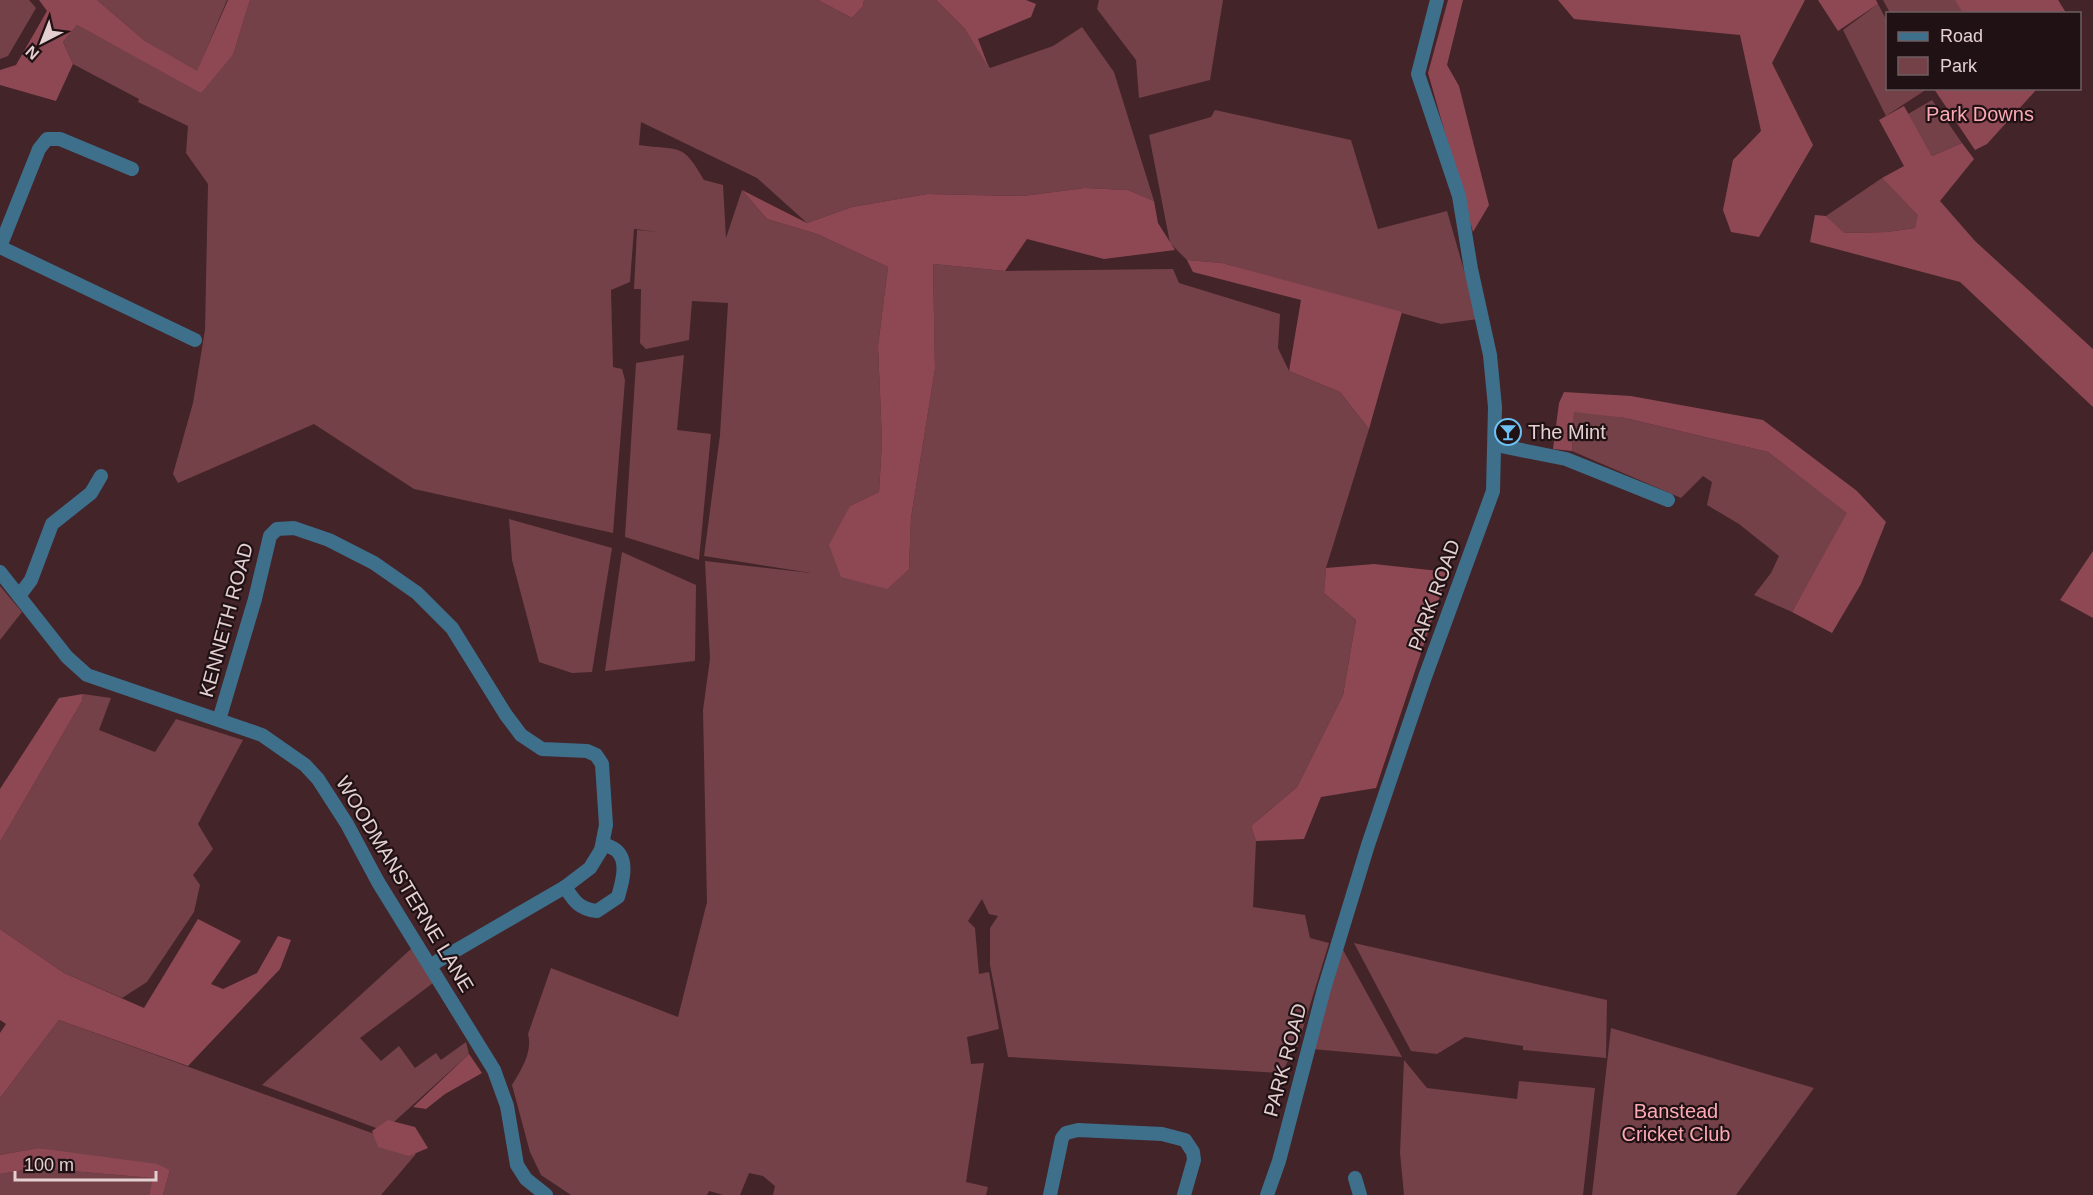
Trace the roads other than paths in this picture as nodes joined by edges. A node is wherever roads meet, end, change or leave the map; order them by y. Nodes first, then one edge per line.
1 (1437, 0) edge
2 (132, 169) dead end
3 (0, 247) edge
4 (195, 340) dead end
5 (1496, 445) junction
6 (101, 476) dead end
7 (1668, 500) dead end
8 (0, 572) edge
9 (19, 596) junction
10 (219, 720) junction
11 (603, 843) junction
12 (565, 887) junction
13 (431, 966) junction
14 (1355, 1178) dead end
15 (546, 1195) edge
16 (1050, 1195) edge
17 (1185, 1195) edge
18 (1268, 1195) edge
19 (1360, 1195) edge

1 - 5 street, PARK ROAD
2 - 3 street
3 - 4 street
5 - 7 street
5 - 18 street, PARK ROAD
6 - 9 street
8 - 9 street, WOODMANSTERNE LANE
9 - 10 street, WOODMANSTERNE LANE
10 - 11 street, KENNETH ROAD
10 - 13 street, WOODMANSTERNE LANE
11 - 12 street
11 - 12 street
12 - 13 street
13 - 15 street, WOODMANSTERNE LANE
14 - 19 street
16 - 17 street

